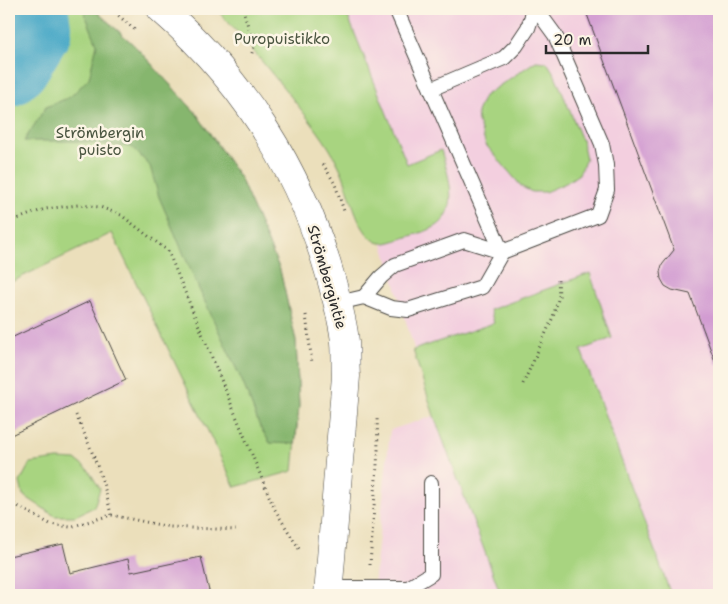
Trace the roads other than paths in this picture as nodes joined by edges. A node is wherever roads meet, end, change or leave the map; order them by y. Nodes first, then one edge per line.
1 (160, 9) edge
2 (396, 9) edge
3 (534, 9) edge
4 (431, 89) junction
5 (502, 252) junction
6 (364, 298) junction
7 (338, 303) junction
8 (431, 483) dead end
9 (329, 592) edge

1 - 7 street, Strömbergintie
2 - 4 lane
3 - 4 lane
3 - 5 lane
4 - 5 lane
5 - 6 lane
5 - 6 lane
6 - 7 lane
7 - 9 street, Strömbergintie
8 - 9 lane

